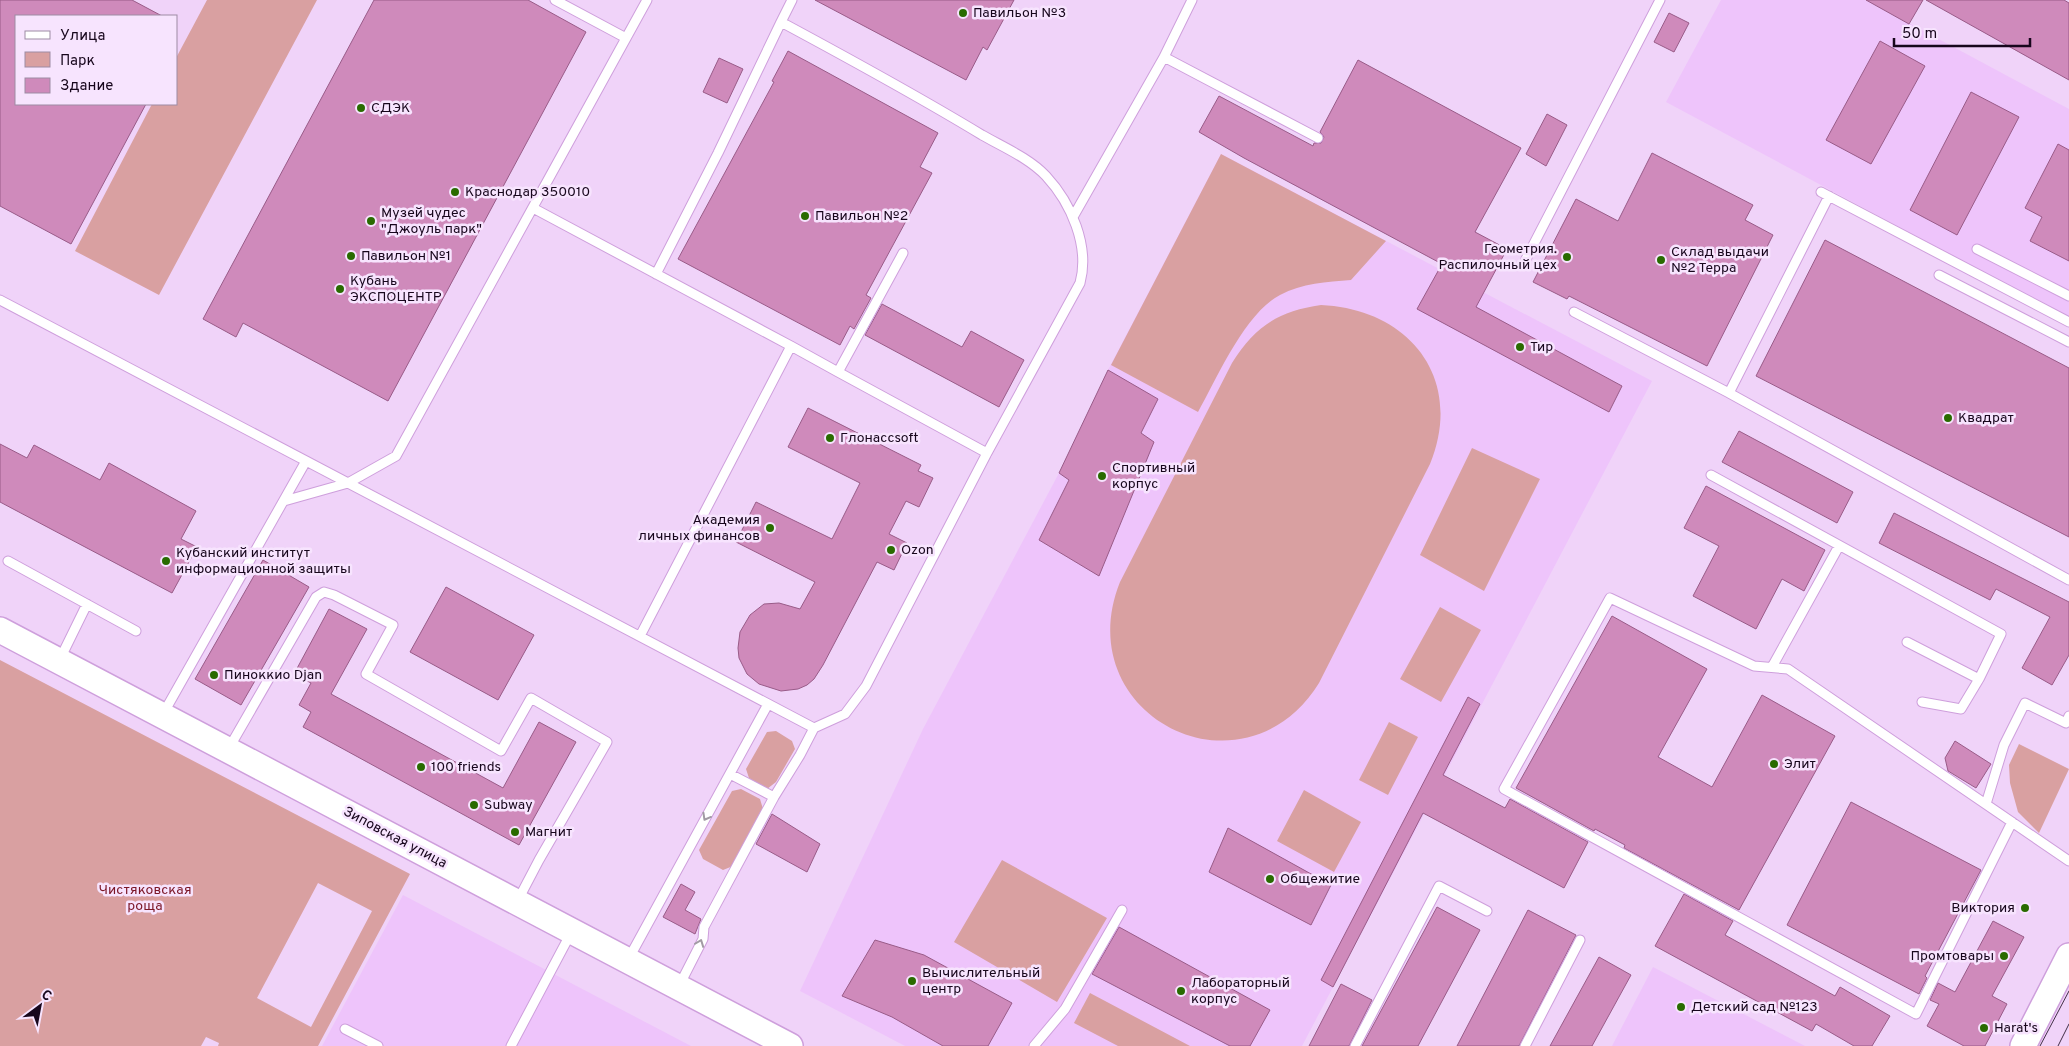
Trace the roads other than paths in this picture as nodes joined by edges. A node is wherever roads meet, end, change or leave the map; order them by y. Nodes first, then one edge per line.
1 (554, 0) edge
2 (647, 0) edge
3 (792, 0) edge
4 (1192, 0) edge
5 (1660, 0) edge
6 (780, 22) junction
7 (626, 38) junction
8 (1164, 57) junction
9 (1318, 138) dead end
10 (534, 208) junction
11 (1073, 217) junction
12 (1977, 249) dead end
13 (903, 253) dead end
14 (1526, 259) dead end
15 (656, 274) junction
16 (1939, 275) dead end
17 (2069, 296) edge
18 (0, 300) edge
19 (1574, 312) dead end
20 (2069, 322) edge
21 (2069, 342) edge
22 (791, 346) junction
23 (838, 372) junction
24 (1729, 393) junction
25 (987, 453) junction
26 (306, 462) junction
27 (1711, 475) dead end
28 (348, 483) junction
29 (284, 501) junction
30 (1839, 546) junction
31 (8, 561) dead end
32 (2069, 580) edge
33 (87, 604) junction
34 (0, 630) edge
35 (136, 631) dead end
36 (640, 636) junction
37 (1907, 642) dead end
38 (59, 661) junction
39 (1772, 667) junction
40 (1979, 679) junction
41 (1922, 702) dead end
42 (768, 704) junction
43 (162, 716) junction
44 (2069, 716) edge
45 (814, 728) junction
46 (228, 750) junction
47 (730, 774) junction
48 (774, 797) junction
49 (1986, 804) junction
50 (2012, 822) junction
51 (2069, 861) edge
52 (517, 902) junction
53 (1122, 910) dead end
54 (1487, 911) dead end
55 (572, 931) junction
56 (1580, 940) dead end
57 (628, 960) junction
58 (2064, 980) edge
59 (678, 987) junction
60 (345, 1029) dead end
61 (378, 1046) edge
62 (511, 1046) edge
63 (790, 1046) edge
64 (1034, 1046) edge
65 (1355, 1046) edge
66 (1525, 1046) edge
67 (2023, 1046) edge

1 - 7 lane
2 - 7 lane
3 - 6 lane
4 - 8 lane
5 - 14 lane
6 - 11 lane
6 - 15 lane
7 - 10 lane
8 - 9 lane
8 - 11 lane
10 - 15 lane
10 - 28 lane
11 - 25 lane
12 - 17 lane
13 - 23 lane
15 - 22 lane
16 - 21 lane
18 - 26 lane
19 - 24 lane
20 - 24 lane
22 - 23 lane
22 - 36 lane
23 - 25 lane
24 - 32 lane
25 - 45 lane
26 - 28 lane
26 - 29 lane
27 - 30 lane
28 - 29 lane
28 - 36 lane
29 - 43 lane
30 - 39 lane
30 - 40 lane
31 - 33 lane
33 - 35 lane
33 - 38 lane
34 - 38 street, Зиповская улица
36 - 42 lane
37 - 40 lane
38 - 43 street, Зиповская улица
39 - 49 lane
39 - 50 lane
40 - 41 lane
42 - 45 lane
42 - 47 lane
43 - 46 street, Зиповская улица
44 - 49 lane
45 - 48 lane
46 - 52 street, Зиповская улица
46 - 52 lane
47 - 48 lane
47 -> 57 lane
59 -> 48 lane
49 - 50 lane
50 - 51 lane
52 - 55 street, Зиповская улица
53 - 64 lane
54 - 65 lane
55 - 57 street, Зиповская улица
55 - 62 lane
56 - 66 lane
57 - 59 street, Зиповская улица
58 - 67 street
59 - 63 street, Зиповская улица
60 - 61 lane

